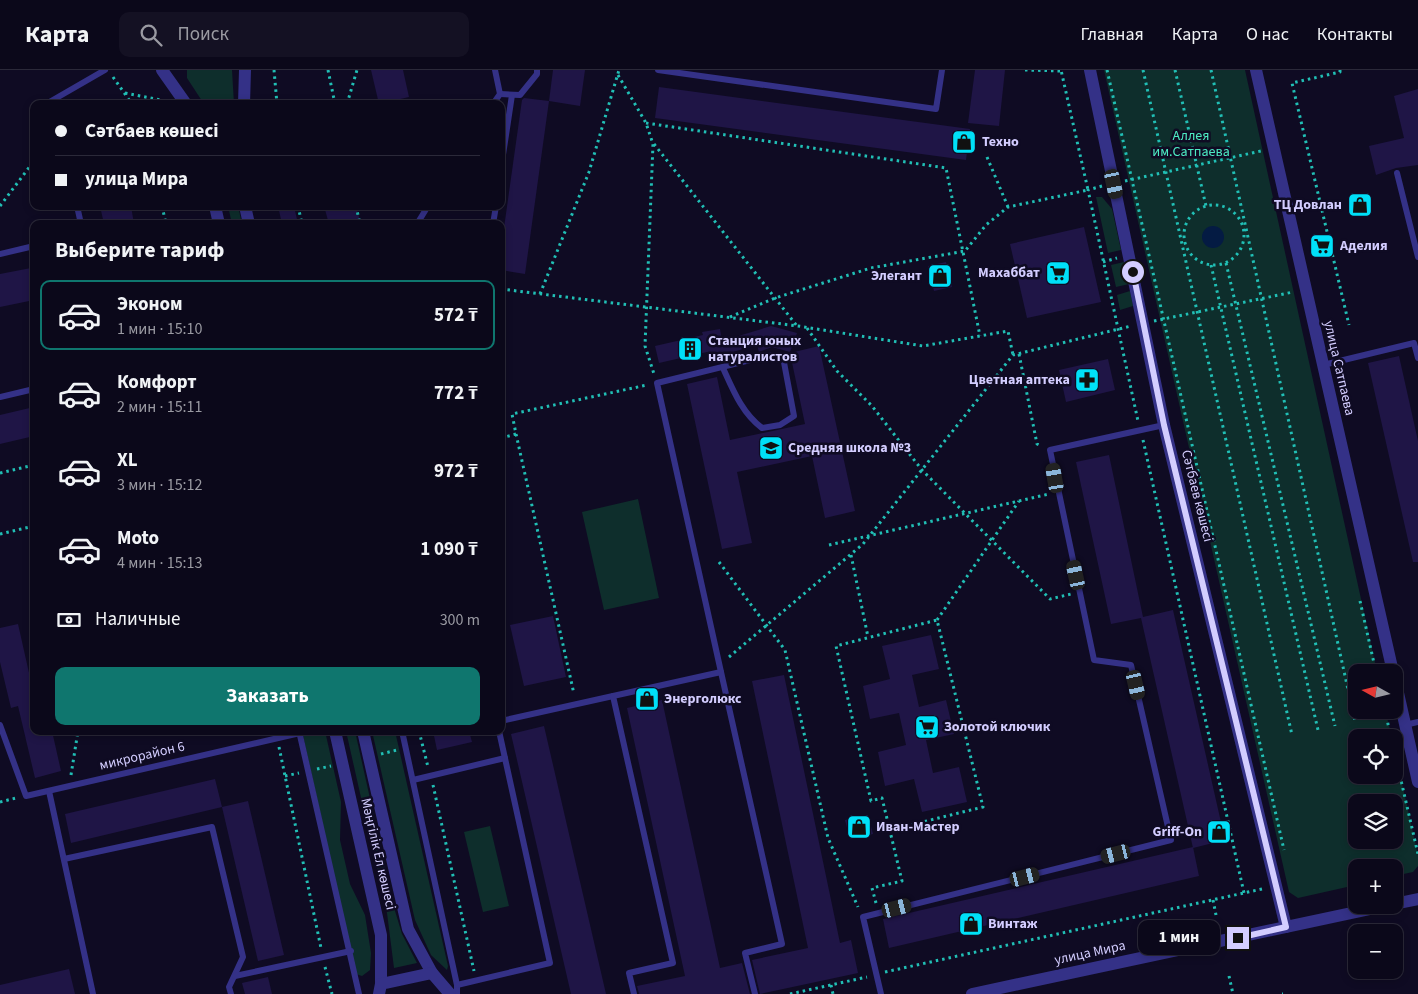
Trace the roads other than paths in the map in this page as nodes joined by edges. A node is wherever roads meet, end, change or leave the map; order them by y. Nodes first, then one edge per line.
1 (107, 70) edge
2 (162, 70) edge
3 (244, 70) edge
4 (495, 70) edge
5 (537, 70) edge
6 (658, 70) edge
7 (942, 70) edge
8 (1090, 70) edge
9 (1256, 70) edge
10 (500, 94) junction
11 (512, 95) junction
12 (53, 100) edge
13 (183, 100) edge
14 (244, 100) edge
15 (496, 100) edge
16 (505, 141) edge
17 (1397, 173) dead end
18 (30, 247) edge
19 (0, 254) edge
20 (1418, 257) edge
21 (1416, 342) edge
22 (1418, 358) edge
23 (1323, 365) junction
24 (723, 368) junction
25 (30, 391) edge
26 (0, 397) edge
27 (1164, 425) junction
28 (1391, 664) edge
29 (721, 672) junction
30 (613, 696) junction
31 (1403, 716) edge
32 (505, 720) edge
33 (1418, 722) edge
34 (0, 725) edge
35 (1405, 725) junction
36 (286, 735) edge
37 (301, 735) edge
38 (336, 735) edge
39 (365, 735) edge
40 (403, 735) edge
41 (500, 735) edge
42 (505, 758) junction
43 (413, 780) junction
44 (1418, 782) edge
45 (48, 791) junction
46 (64, 859) junction
47 (1418, 899) edge
48 (1403, 902) edge
49 (1348, 914) edge
50 (1286, 927) junction
51 (351, 951) junction
52 (432, 973) junction
53 (235, 976) junction
54 (380, 989) edge
55 (453, 990) edge
56 (93, 994) edge
57 (231, 994) edge
58 (359, 994) edge
59 (457, 994) edge
60 (634, 994) edge
61 (755, 994) edge
62 (881, 994) edge
63 (972, 994) edge

1 - 12 lane
2 - 13 street
3 - 14 street
4 - 10 lane
5 - 11 lane
6 - 7 lane
8 - 27 street, Сәтбаев көшесі
9 - 23 street, улица Сатпаева
10 - 11 lane
10 - 15 lane
11 - 16 lane
17 - 20 lane
18 - 19 lane
21 - 22 lane
21 - 23 lane
23 - 28 street, улица Сатпаева
24 - 24 lane
24 - 29 lane
25 - 26 lane
27 - 50 street, Сәтбаев көшесі
27 - 62 lane
29 - 30 lane
29 - 61 lane
30 - 32 lane
30 - 60 lane
31 - 35 street, улица Сатпаева
33 - 35 lane
34 - 45 lane, микрорайон 6
35 - 44 street, улица Сатпаева
36 - 45 lane, микрорайон 6
37 - 51 lane
38 - 54 street, Мәңгілік Ел көшесі
39 - 52 street, Мәңгілік Ел көшесі
40 - 43 lane
41 - 42 lane
42 - 43 lane
42 - 55 lane
43 - 55 lane
45 - 46 lane
46 - 53 lane
46 - 56 lane
47 - 48 street
49 - 50 street, улица Мира
50 - 63 street, улица Мира
51 - 53 lane
51 - 58 lane
52 - 54 street, Мәңгілік Ел көшесі
52 - 55 street, Мәңгілік Ел көшесі
53 - 57 lane
55 - 59 lane

